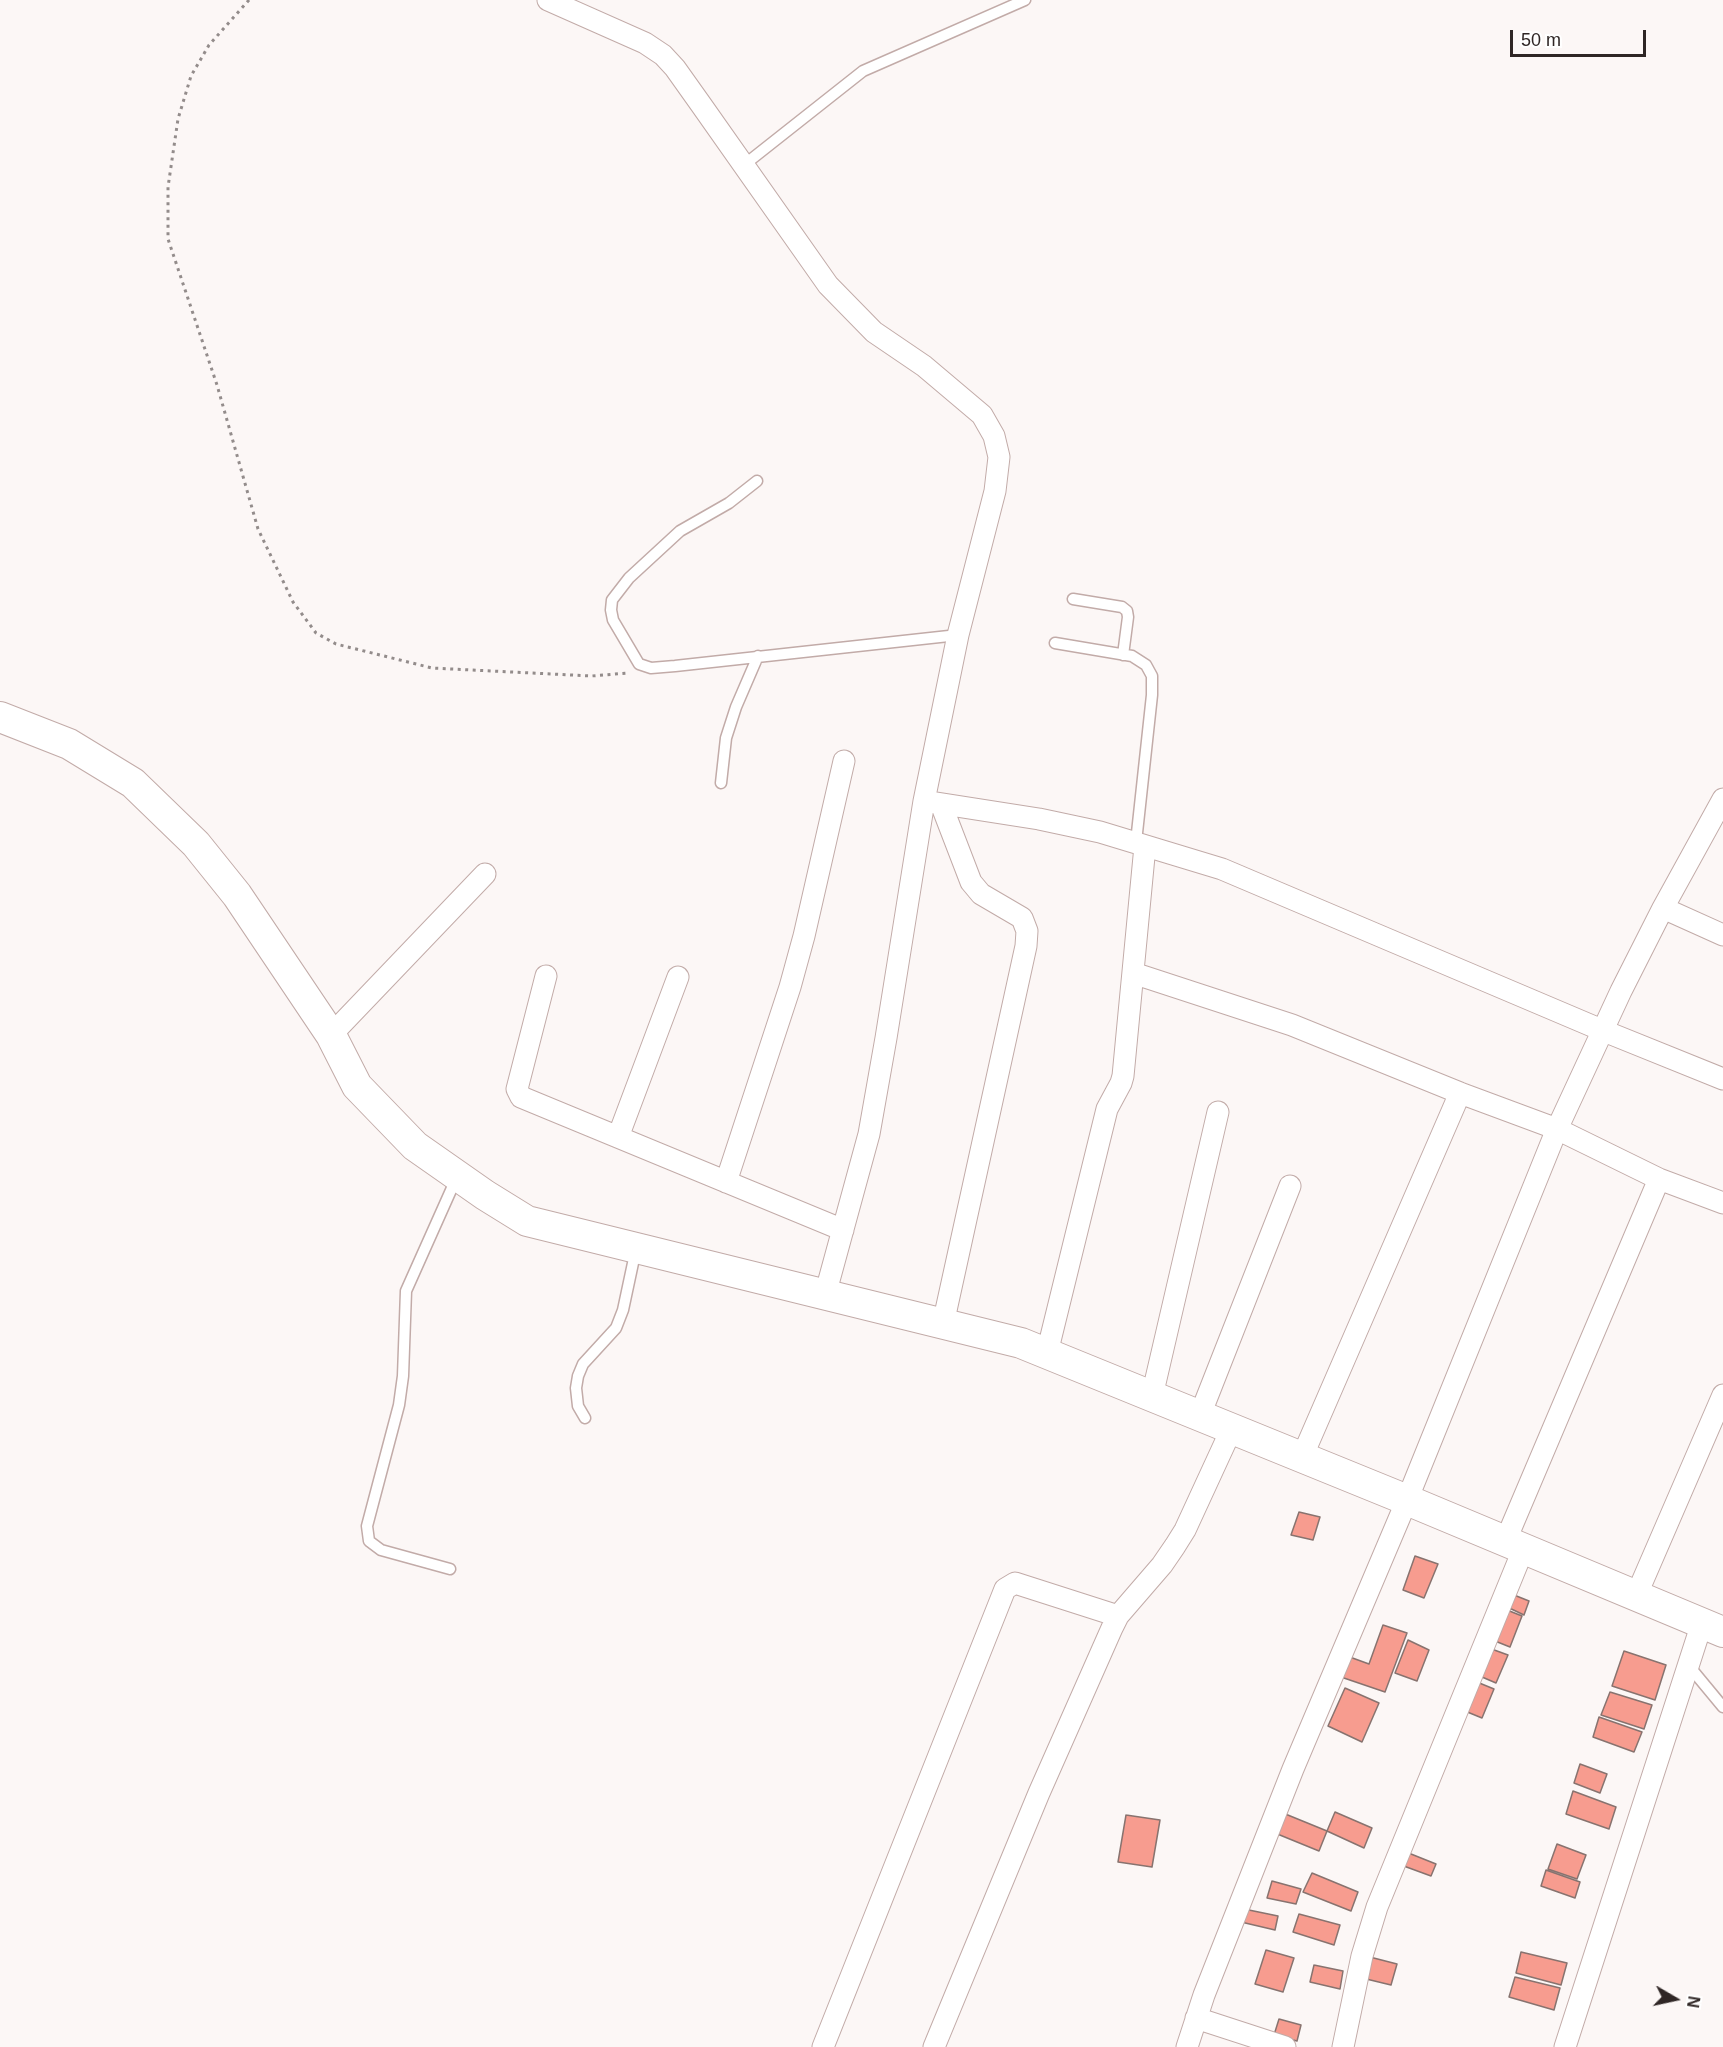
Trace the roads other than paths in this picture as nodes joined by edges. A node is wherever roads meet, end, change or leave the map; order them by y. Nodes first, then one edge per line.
1 (548, 0) edge
2 (1025, 0) edge
3 (744, 165) junction
4 (757, 482) dead end
5 (1073, 598) dead end
6 (958, 635) junction
7 (1055, 643) dead end
8 (1123, 655) junction
9 (758, 656) junction
10 (0, 717) edge
11 (844, 761) dead end
12 (721, 783) dead end
13 (1723, 799) edge
14 (933, 802) junction
15 (1140, 844) junction
16 (485, 874) dead end
17 (1663, 908) junction
18 (1723, 935) edge
19 (1133, 973) junction
20 (546, 976) dead end
21 (678, 977) dead end
22 (1604, 1031) junction
23 (331, 1035) junction
24 (1723, 1079) edge
25 (1460, 1093) junction
26 (1218, 1112) dead end
27 (1557, 1129) junction
28 (618, 1137) junction
29 (457, 1176) junction
30 (1659, 1179) junction
31 (726, 1182) junction
32 (1290, 1186) dead end
33 (1723, 1203) edge
34 (843, 1230) junction
35 (636, 1249) junction
36 (825, 1294) junction
37 (944, 1324) junction
38 (1047, 1353) junction
39 (1723, 1395) edge
40 (1152, 1396) junction
41 (1200, 1415) junction
42 (585, 1418) dead end
43 (1232, 1428) junction
44 (1302, 1457) junction
45 (1407, 1500) junction
46 (1514, 1546) junction
47 (450, 1569) dead end
48 (1636, 1596) junction
49 (1118, 1616) junction
50 (1713, 1628) edge
51 (1688, 1666) junction
52 (1723, 1707) edge
53 (1196, 2018) junction
54 (1273, 2045) edge
55 (823, 2047) edge
56 (934, 2047) edge
57 (1187, 2047) edge
58 (1343, 2047) edge
59 (1564, 2047) edge

1 - 3 street
2 - 3 lane
3 - 6 street
4 - 9 lane
5 - 8 lane
6 - 9 lane
6 - 14 street
7 - 8 lane
8 - 15 lane
9 - 12 lane
10 - 23 main road
11 - 31 street
13 - 17 street
14 - 15 street
14 - 34 street
14 - 37 street
15 - 19 street
15 - 22 street
16 - 23 street
17 - 18 street
17 - 22 street
19 - 25 street
19 - 38 street
20 - 28 street
21 - 28 street
22 - 24 street
22 - 27 street
23 - 29 main road
25 - 27 street
25 - 44 street
26 - 40 street
27 - 30 street
27 - 45 street
28 - 31 street
29 - 35 main road
29 - 47 lane
30 - 33 street
30 - 46 street
31 - 34 street
32 - 41 street
34 - 36 street
35 - 36 main road
35 - 42 lane
36 - 37 main road
37 - 38 main road
38 - 40 main road
39 - 48 street
40 - 41 main road
41 - 43 main road
43 - 44 main road
43 - 49 street
44 - 45 main road
45 - 46 main road
45 - 53 street
46 - 48 main road
46 - 58 street
48 - 50 main road
49 - 55 street
49 - 56 street
50 - 51 street
51 - 52 lane
51 - 59 street
53 - 54 street
53 - 57 street

